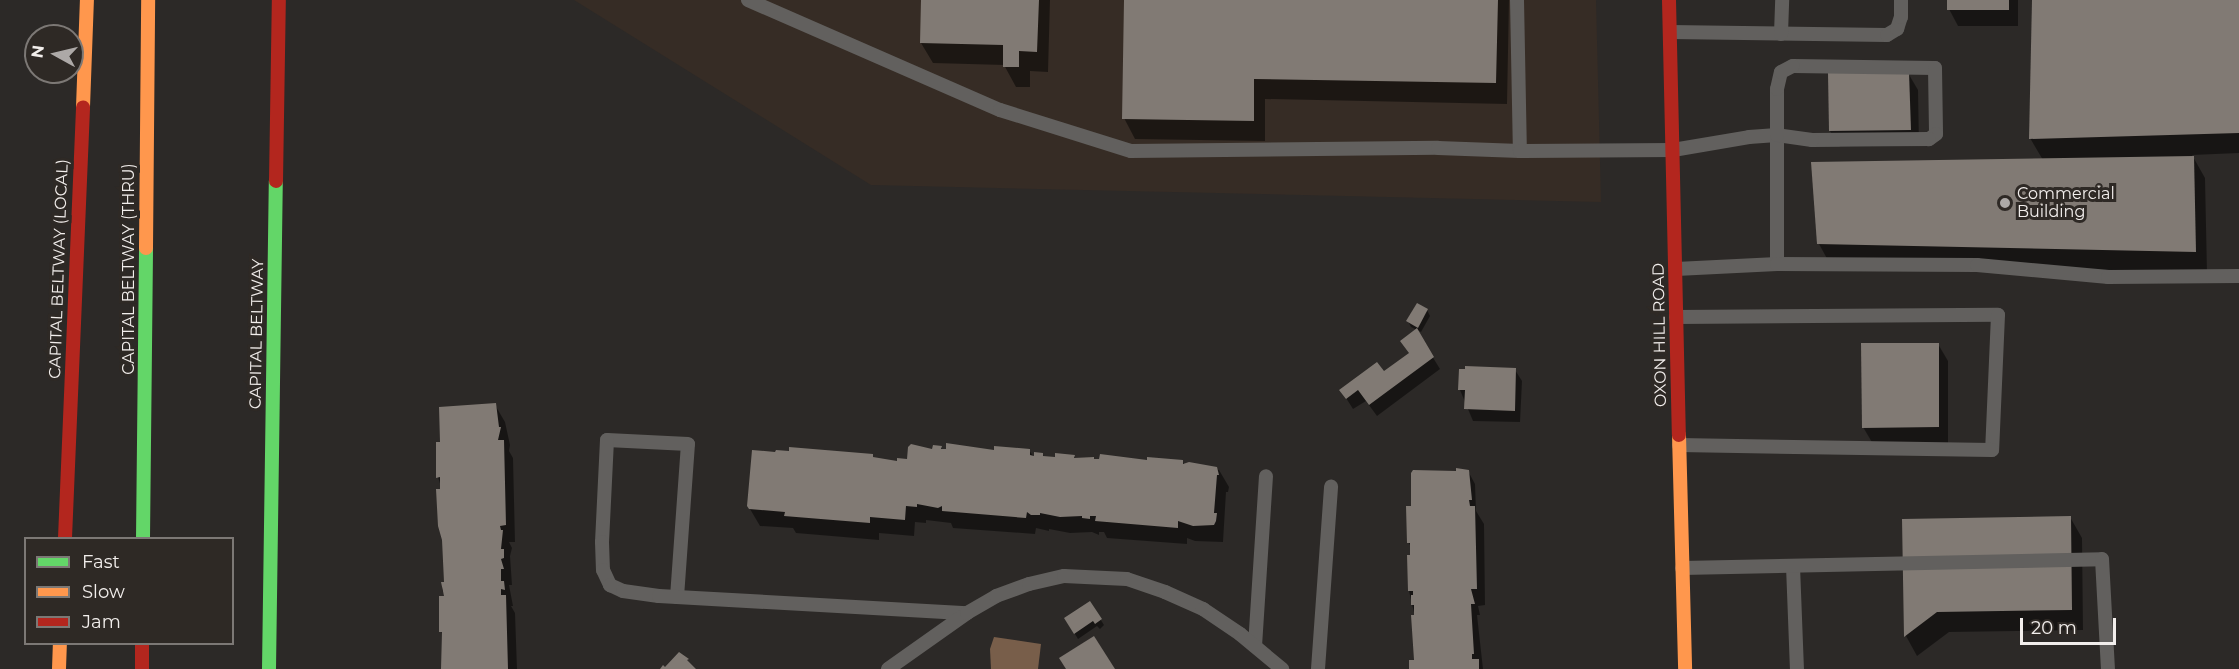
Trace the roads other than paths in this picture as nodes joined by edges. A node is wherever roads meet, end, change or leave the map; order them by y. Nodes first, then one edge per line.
1 (87, 0) edge
2 (148, 0) edge
3 (279, 0) edge
4 (748, 0) edge
5 (1518, 0) edge
6 (1669, 0) edge
7 (1782, 0) edge
8 (1901, 0) edge
9 (1670, 32) junction
10 (1781, 34) junction
11 (1777, 135) junction
12 (1672, 150) junction
13 (1520, 151) junction
14 (1777, 264) junction
15 (1675, 269) junction
16 (2239, 276) edge
17 (1676, 317) junction
18 (1679, 445) junction
19 (1266, 476) dead end
20 (1331, 486) dead end
21 (64, 537) edge
22 (143, 537) edge
23 (1793, 566) junction
24 (1682, 568) junction
25 (677, 597) junction
26 (967, 613) junction
27 (60, 645) edge
28 (142, 645) edge
29 (1255, 646) junction
30 (59, 669) edge
31 (142, 669) edge
32 (269, 669) edge
33 (888, 669) edge
34 (1282, 669) edge
35 (1318, 669) edge
36 (1685, 669) edge
37 (1797, 669) edge
38 (2108, 669) edge

1 - 21 main road, CAPITAL BELTWAY (LOCAL)
2 - 22 main road, CAPITAL BELTWAY (THRU)
3 - 32 main road, CAPITAL BELTWAY
4 - 13 lane
5 - 13 lane
6 - 9 main road, OXON HILL ROAD
7 - 10 lane
8 - 10 lane
9 - 10 lane
9 - 12 main road, OXON HILL ROAD
11 - 11 lane
11 - 12 lane
11 - 14 lane
12 - 13 lane
12 - 15 main road, OXON HILL ROAD
14 - 15 lane
14 - 16 lane
15 - 17 main road, OXON HILL ROAD
17 - 18 main road, OXON HILL ROAD
17 - 18 lane
18 - 24 main road, OXON HILL ROAD
19 - 29 lane
20 - 35 lane
23 - 24 lane
23 - 37 lane
23 - 38 lane
24 - 36 main road, OXON HILL ROAD
25 - 25 lane
25 - 26 lane
26 - 29 lane
26 - 33 lane
27 - 30 main road
28 - 31 main road
29 - 34 lane

